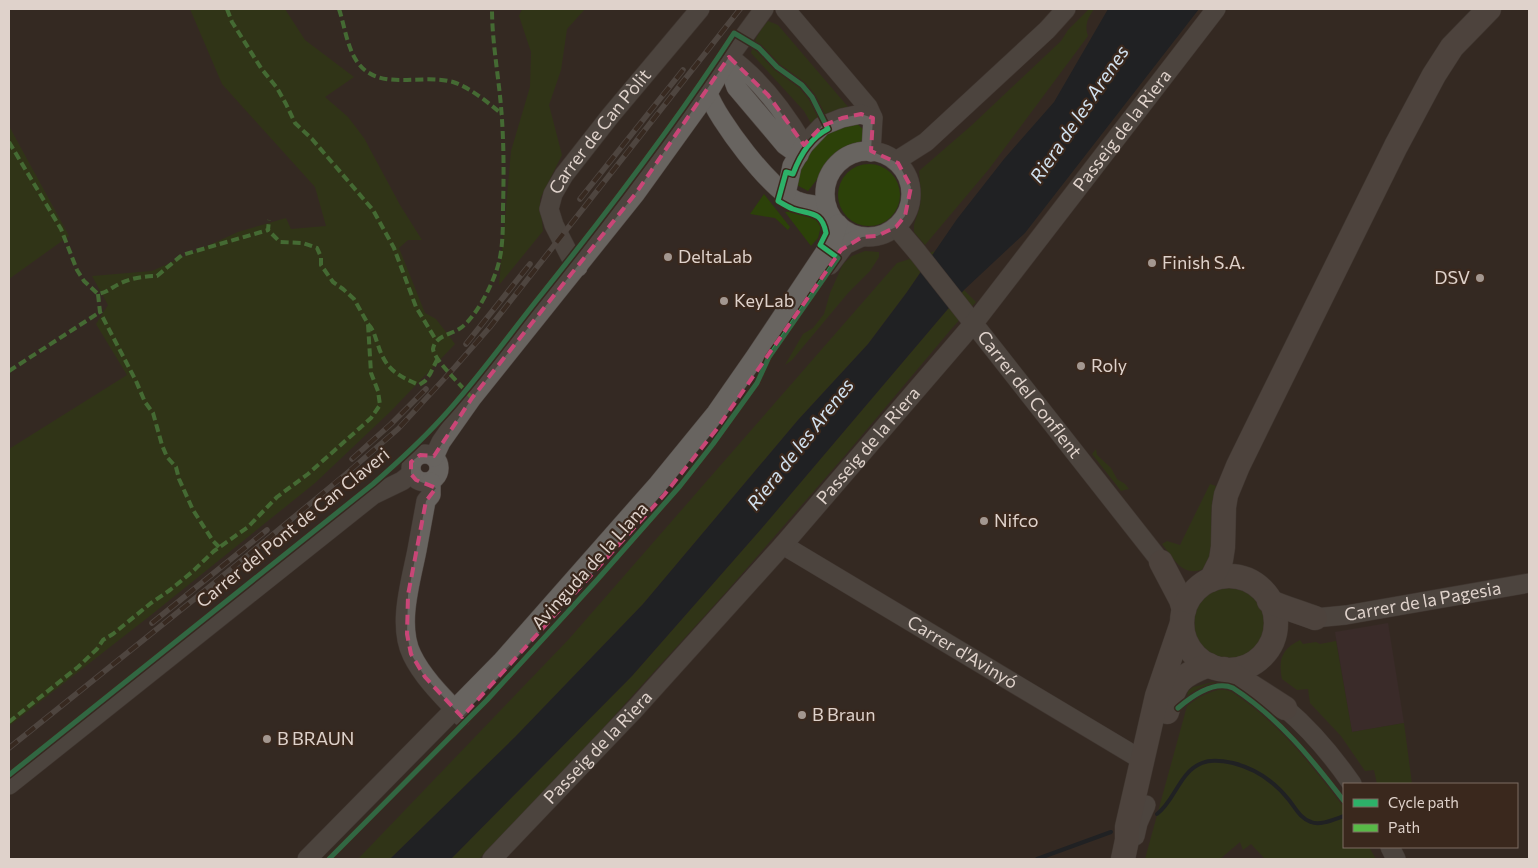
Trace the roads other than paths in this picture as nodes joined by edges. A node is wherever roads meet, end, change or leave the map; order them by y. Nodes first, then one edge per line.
1 (700, 9) edge
2 (764, 9) edge
3 (785, 9) edge
4 (1066, 9) edge
5 (1216, 9) edge
6 (1488, 9) edge
7 (729, 57) junction
8 (708, 93) junction
9 (873, 118) junction
10 (802, 150) junction
11 (871, 152) junction
12 (901, 167) junction
13 (786, 194) junction
14 (827, 207) junction
15 (838, 224) junction
16 (896, 227) junction
17 (862, 237) junction
18 (578, 267) junction
19 (969, 318) junction
20 (434, 457) junction
21 (420, 479) junction
22 (1224, 516) junction
23 (783, 544) junction
24 (1161, 562) junction
25 (1208, 582) junction
26 (1529, 583) edge
27 (1262, 593) junction
28 (1183, 617) junction
29 (1315, 618) junction
30 (1268, 647) junction
31 (1217, 667) junction
32 (1285, 708) junction
33 (459, 714) junction
34 (1142, 760) junction
35 (1351, 783) edge
36 (9, 785) edge
37 (1146, 805) junction
38 (1127, 827) junction
39 (307, 859) edge
40 (321, 859) edge
41 (492, 859) edge
42 (1112, 859) edge
43 (1123, 859) edge
44 (1130, 859) edge
45 (1136, 859) edge

1 - 18 street, Carrer de Can Pòlit
2 - 7 street
3 - 9 street
4 - 12 street
5 - 19 street, Passeig de la Riera
6 - 22 main road
7 - 8 street
7 - 10 street
8 - 13 street
8 - 18 street
9 - 10 street
9 - 11 street
10 - 13 street
11 - 12 street
11 - 14 street
12 - 16 street
13 - 14 street
14 - 15 street
15 - 17 street
15 - 33 street, Avinguda de la Llana
16 - 17 street
16 - 19 street, Carrer del Conflent
17 - 33 street, Avinguda de la Llana
18 - 20 street
19 - 23 street, Passeig de la Riera
19 - 24 street, Carrer del Conflent
20 - 21 street
20 - 21 street
21 - 33 street
21 - 36 street, Carrer del Pont de Can Claveri
22 - 25 main road
22 - 27 main road
23 - 34 street, Carrer d'Avinyó
23 - 41 street, Passeig de la Riera
24 - 25 main road
24 - 28 main road
25 - 27 main road
25 - 28 main road
26 - 29 street, Carrer de la Pagesia
27 - 29 main road
27 - 30 main road
28 - 31 main road
28 - 34 main road
29 - 30 main road
30 - 31 main road
30 - 32 main road
31 - 32 main road
31 - 37 main road
32 - 35 street
33 - 39 street, Avinguda de la Llana
33 - 40 street, Avinguda de la Llana
34 - 38 main road
37 - 44 street
37 - 45 main road
38 - 42 street
38 - 43 main road

